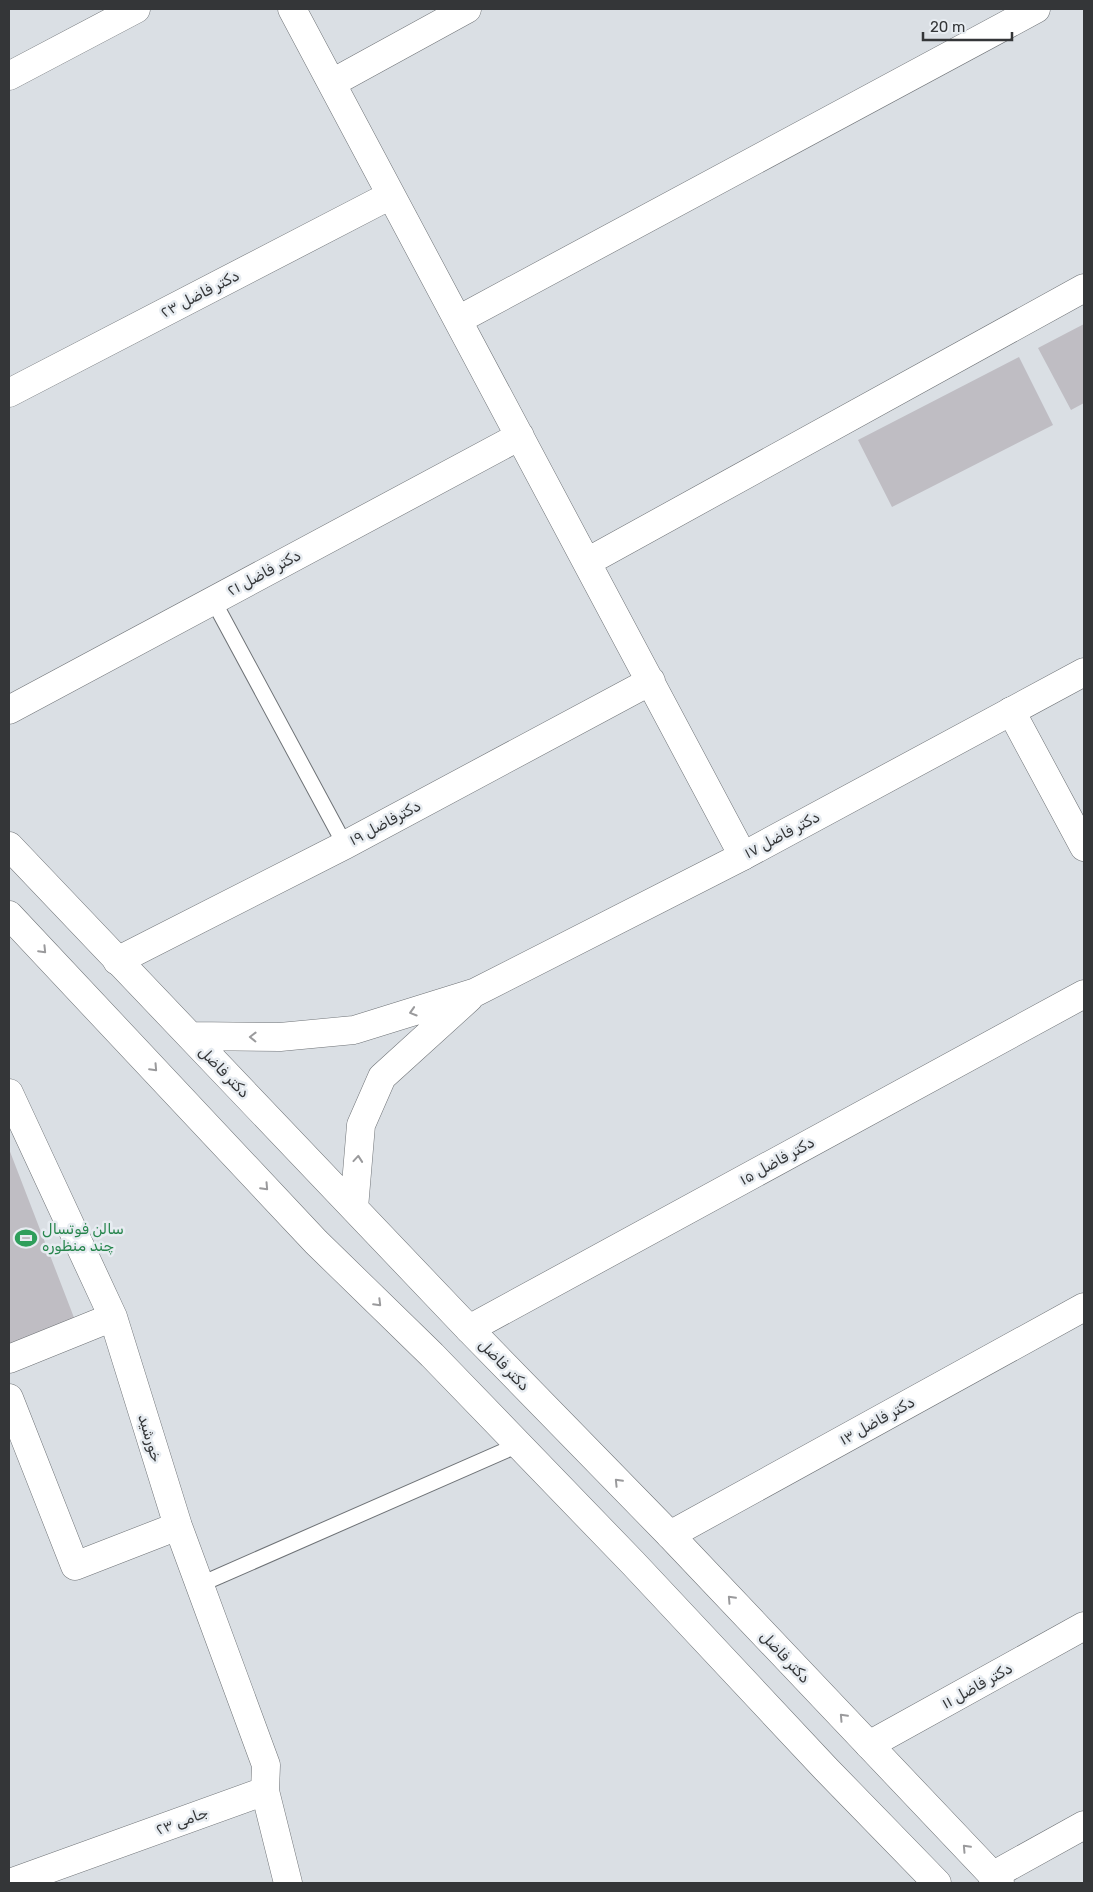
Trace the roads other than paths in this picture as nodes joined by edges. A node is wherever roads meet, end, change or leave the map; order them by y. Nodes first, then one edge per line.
1 (136, 9) edge
2 (292, 9) edge
3 (467, 9) edge
4 (1036, 9) edge
5 (9, 76) edge
6 (332, 83) junction
7 (390, 195) junction
8 (1084, 288) edge
9 (458, 320) junction
10 (9, 393) edge
11 (520, 436) junction
12 (587, 562) junction
13 (213, 600) junction
14 (1084, 672) edge
15 (651, 682) junction
16 (9, 710) edge
17 (1012, 711) junction
18 (345, 845) junction
19 (9, 846) edge
20 (1084, 846) edge
21 (743, 856) junction
22 (9, 915) edge
23 (118, 962) junction
24 (476, 992) junction
25 (1084, 994) edge
26 (190, 1036) junction
27 (9, 1092) edge
28 (354, 1208) junction
29 (1084, 1307) edge
30 (113, 1317) junction
31 (469, 1329) junction
32 (9, 1359) edge
33 (9, 1398) edge
34 (518, 1445) junction
35 (178, 1526) junction
36 (670, 1535) junction
37 (199, 1585) junction
38 (1084, 1626) edge
39 (869, 1745) junction
40 (265, 1791) junction
41 (1084, 1825) edge
42 (996, 1880) edge
43 (10, 1883) edge
44 (288, 1883) edge
45 (938, 1883) edge

1 - 5 street
2 - 6 street
3 - 6 street
4 - 9 street
6 - 7 street
7 - 9 street
7 - 10 street, دکتر فاضل ۲۳
8 - 12 street
9 - 11 street
11 - 12 street
11 - 13 street, دکتر فاضل ۲۱
12 - 15 street
13 - 16 street, دکتر فاضل ۲۱
13 - 18 lane
14 - 17 street, دکتر فاضل ۱۷
15 - 18 street, دکترفاضل ۱۹
15 - 21 street
17 - 20 street
17 - 21 street, دکتر فاضل ۱۷
18 - 23 street, دکترفاضل ۱۹
19 - 23 street, دکتر فاضل
21 - 24 street, دکتر فاضل ۱۷
22 -> 34 street
23 - 26 street, دکتر فاضل
24 -> 26 street
28 -> 24 street
25 - 31 street, دکتر فاضل ۱۵
26 - 28 street, دکتر فاضل
27 - 30 street, خورشید
28 - 31 street, دکتر فاضل
29 - 36 street, دکتر فاضل ۱۳
30 - 32 street
30 - 35 street, خورشید
36 -> 31 street, دکتر فاضل
33 - 35 street
34 - 37 lane
34 - 45 street
35 - 37 street, خورشید
39 -> 36 street, دکتر فاضل
37 - 40 street, خورشید
38 - 39 street, دکتر فاضل ۱۱
42 -> 39 street, دکتر فاضل
40 - 43 street, جامی ۲۳
40 - 44 street
41 - 42 street

